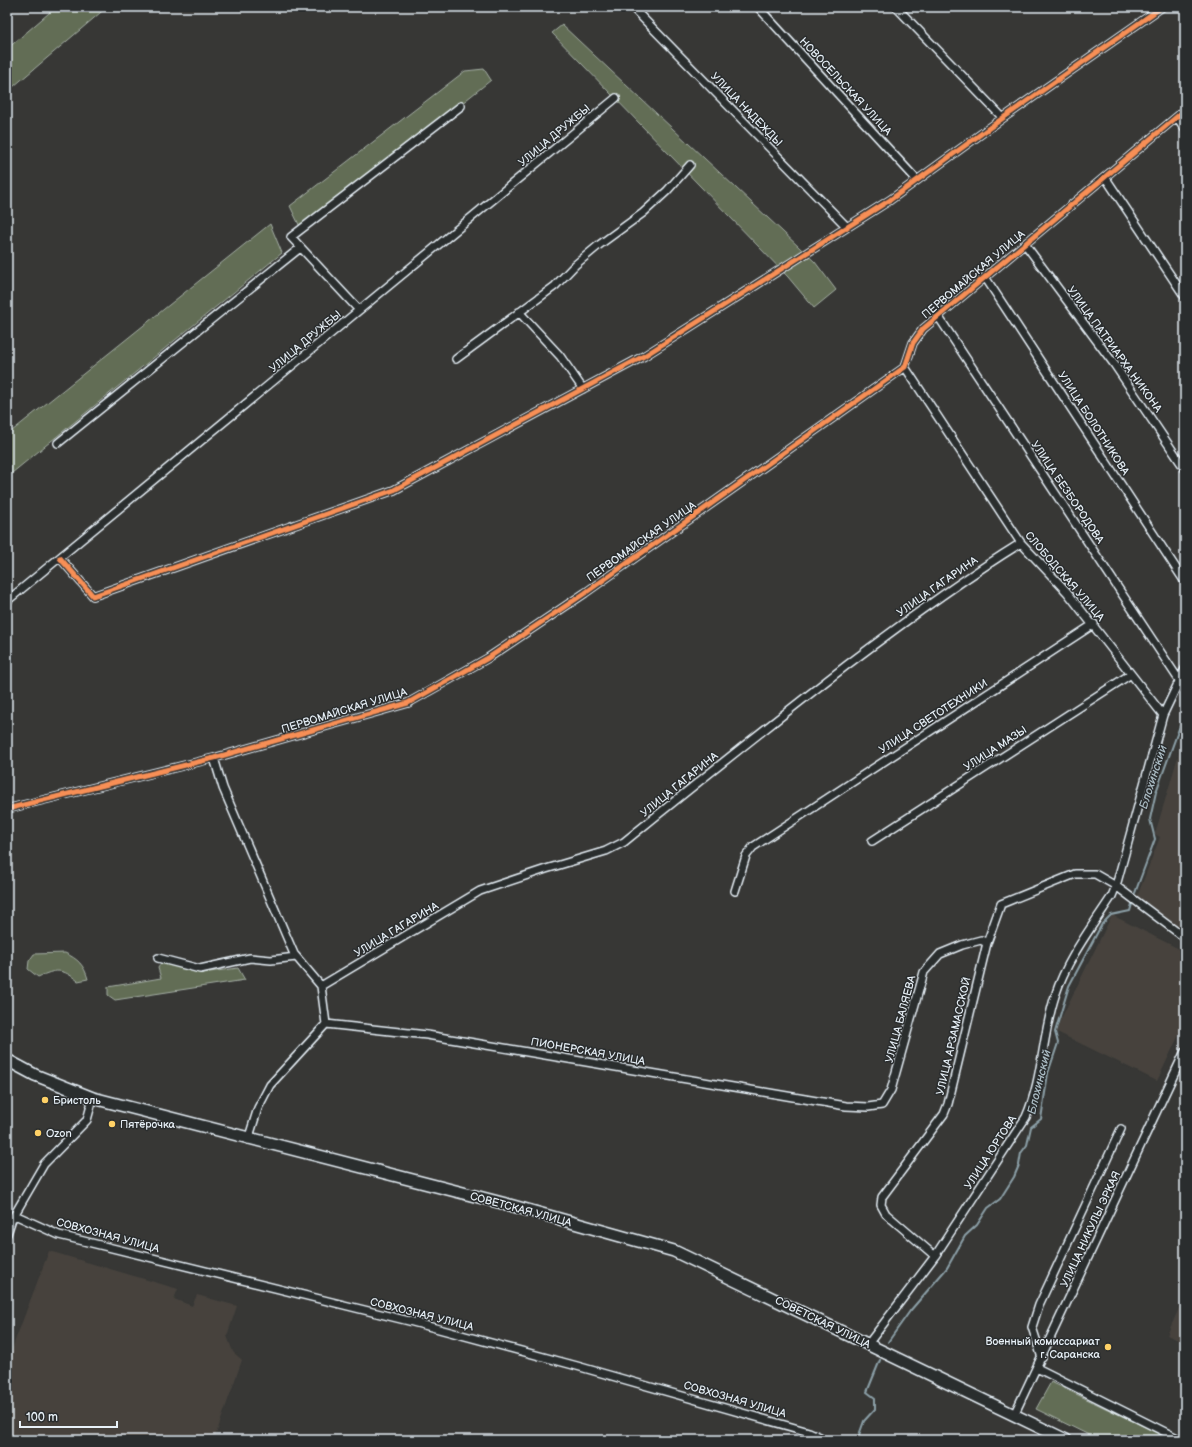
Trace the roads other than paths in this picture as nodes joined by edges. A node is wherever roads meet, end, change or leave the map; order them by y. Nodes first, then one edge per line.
1 (632, 7) edge
2 (758, 7) edge
3 (896, 7) edge
4 (1162, 7) edge
5 (616, 98) dead end
6 (461, 106) dead end
7 (1185, 110) edge
8 (1177, 117) junction
9 (1003, 118) junction
10 (1185, 129) edge
11 (690, 165) dead end
12 (1105, 177) junction
13 (917, 180) junction
14 (847, 227) junction
15 (1025, 244) junction
16 (300, 248) junction
17 (985, 277) junction
18 (1185, 297) edge
19 (359, 310) junction
20 (519, 312) junction
21 (938, 316) junction
22 (456, 359) dead end
23 (905, 367) junction
24 (583, 389) junction
25 (58, 443) dead end
26 (1185, 469) edge
27 (1021, 543) junction
28 (60, 558) junction
29 (1185, 582) edge
30 (7, 601) edge
31 (1094, 624) junction
32 (1185, 669) edge
33 (1131, 674) junction
34 (1180, 680) junction
35 (1163, 715) junction
36 (214, 758) junction
37 (7, 809) edge
38 (872, 841) dead end
39 (1116, 886) junction
40 (735, 891) dead end
41 (1185, 938) edge
42 (987, 943) junction
43 (296, 957) junction
44 (158, 958) dead end
45 (321, 986) junction
46 (326, 1024) junction
47 (1185, 1051) edge
48 (7, 1060) edge
49 (93, 1098) junction
50 (846, 1106) joint
51 (1120, 1129) dead end
52 (248, 1140) junction
53 (11, 1218) edge
54 (7, 1234) edge
55 (935, 1256) junction
56 (868, 1344) junction
57 (1042, 1358) junction
58 (1037, 1368) junction
59 (1014, 1415) junction
60 (820, 1440) edge
61 (1066, 1440) edge
62 (1181, 1440) edge

1 - 14 street, УЛИЦА НАДЕЖДЫ
2 - 13 street, НОВОСЕЛЬСКАЯ УЛИЦА
3 - 9 street
4 - 9 street
5 - 19 street, УЛИЦА ДРУЖБЫ
6 - 16 street
7 - 8 street, ПЕРВОМАЙСКАЯ УЛИЦА
8 - 10 street
8 - 12 street, ПЕРВОМАЙСКАЯ УЛИЦА
9 - 13 street
11 - 20 street
12 - 15 street, ПЕРВОМАЙСКАЯ УЛИЦА
12 - 18 street
13 - 14 street
14 - 24 street
15 - 17 street, ПЕРВОМАЙСКАЯ УЛИЦА
15 - 26 street, УЛИЦА ПАТРИАРХА НИКОНА
16 - 19 street
16 - 25 street
17 - 21 street, ПЕРВОМАЙСКАЯ УЛИЦА
17 - 29 street, УЛИЦА БОЛОТНИКОВА
19 - 28 street, УЛИЦА ДРУЖБЫ
20 - 22 street
20 - 24 street
21 - 23 street, ПЕРВОМАЙСКАЯ УЛИЦА
21 - 34 street, УЛИЦА БЕЗБОРОДОВА
23 - 27 street, СЛОБОДСКАЯ УЛИЦА
23 - 36 street, ПЕРВОМАЙСКАЯ УЛИЦА
24 - 28 street
27 - 31 street, СЛОБОДСКАЯ УЛИЦА
27 - 45 street, УЛИЦА ГАГАРИНА
28 - 30 street, УЛИЦА ДРУЖБЫ
31 - 33 street, СЛОБОДСКАЯ УЛИЦА
31 - 40 street, УЛИЦА СВЕТОТЕХНИКИ
32 - 34 street, УЛИЦА ЮРТОВА
33 - 35 street, СЛОБОДСКАЯ УЛИЦА
33 - 38 street, УЛИЦА МАЗЫ
34 - 35 street, УЛИЦА ЮРТОВА
35 - 39 street, УЛИЦА ЮРТОВА
36 - 37 street, ПЕРВОМАЙСКАЯ УЛИЦА
36 - 43 street
39 - 41 street, УЛИЦА АРЗАМАССКОЙ
39 - 42 street, УЛИЦА АРЗАМАССКОЙ
39 - 55 street, УЛИЦА ЮРТОВА
42 - 50 street, УЛИЦА БАЛЯЕВА
42 - 55 street, УЛИЦА АРЗАМАССКОЙ
43 - 44 street
43 - 45 street
45 - 46 street
46 - 50 street, ПИОНЕРСКАЯ УЛИЦА
46 - 52 street
47 - 57 street, УЛИЦА НИКУЛЫ ЭРКАЯ
48 - 49 main road, СОВЕТСКАЯ УЛИЦА
49 - 52 main road, СОВЕТСКАЯ УЛИЦА
49 - 53 street
51 - 57 street
52 - 56 main road, СОВЕТСКАЯ УЛИЦА
53 - 54 street
53 - 60 street, СОВХОЗНАЯ УЛИЦА
55 - 56 street, УЛИЦА ЮРТОВА
56 - 59 main road, СОВЕТСКАЯ УЛИЦА
57 - 58 street, УЛИЦА НИКУЛЫ ЭРКАЯ
58 - 59 street, УЛИЦА НИКУЛЫ ЭРКАЯ
58 - 62 street
59 - 61 main road, СОВЕТСКАЯ УЛИЦА

